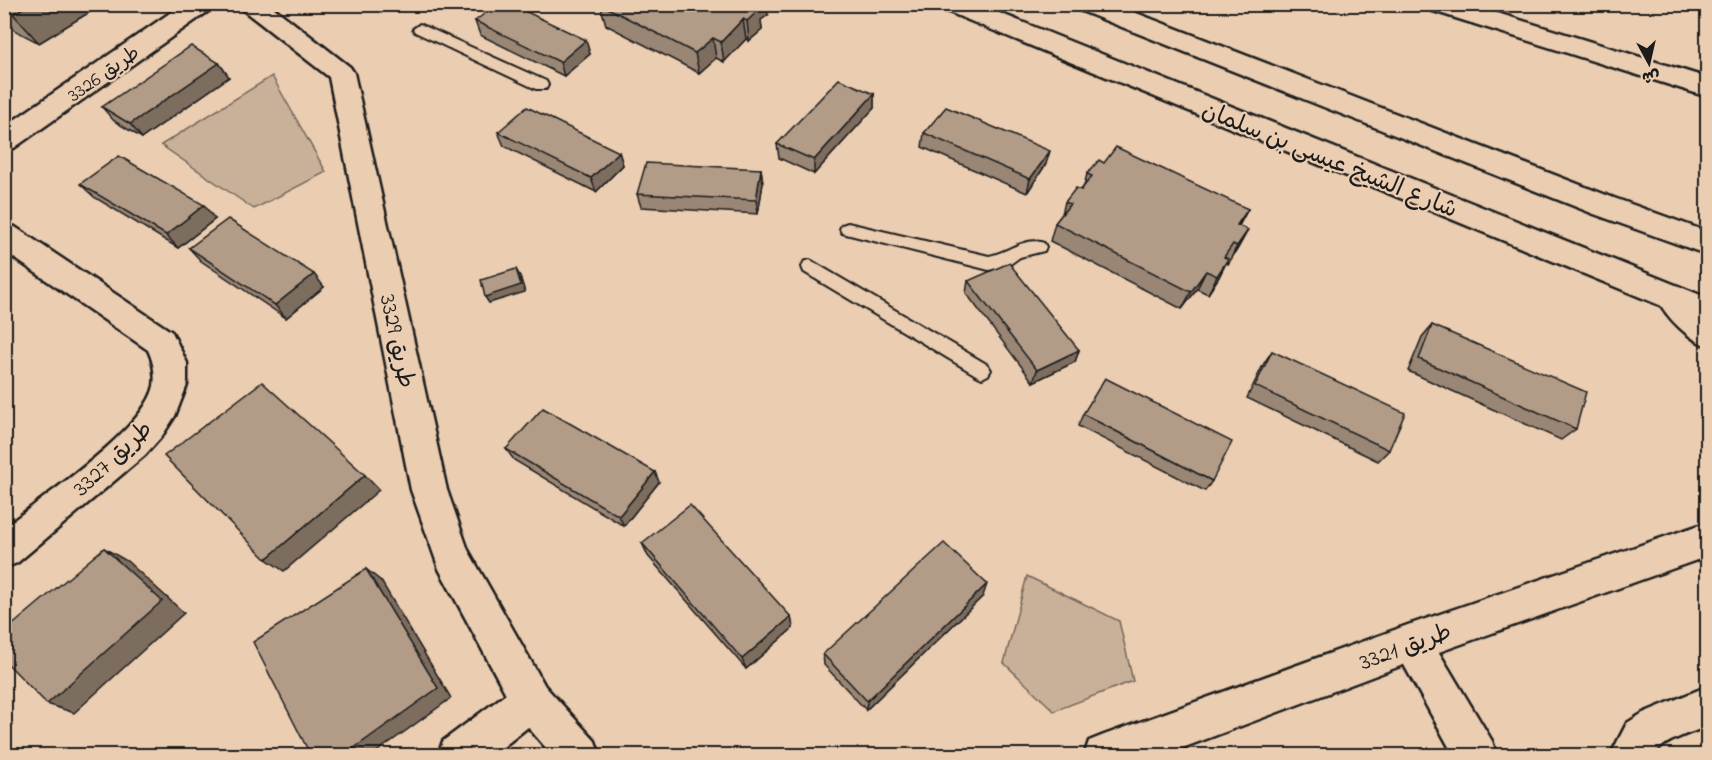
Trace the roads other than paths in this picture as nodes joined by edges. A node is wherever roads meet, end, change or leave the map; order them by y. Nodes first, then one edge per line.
1 (201, 4) edge
2 (252, 4) edge
3 (953, 4) edge
4 (1088, 4) edge
5 (1439, 4) edge
6 (420, 29) dead end
7 (541, 85) dead end
8 (1707, 88) edge
9 (4, 141) edge
10 (848, 229) dead end
11 (4, 235) edge
12 (1707, 244) edge
13 (1038, 247) dead end
14 (810, 267) dead end
15 (1674, 300) junction
16 (1707, 312) edge
17 (1707, 333) edge
18 (982, 370) dead end
19 (1707, 539) edge
20 (4, 551) edge
21 (1411, 643) junction
22 (531, 700) junction
23 (1707, 706) edge
24 (458, 756) edge
25 (580, 756) edge
26 (1104, 756) edge
27 (1477, 756) edge
28 (1630, 756) edge

1 - 9 main road, طريق 3326
2 - 22 main road, طريق 3329
3 - 15 main road, شارع الشيخ عيسى بن سلمان
4 - 12 main road
5 - 8 main road
6 - 7 lane
10 - 13 lane
11 - 20 main road, طريق 3327
14 - 18 lane
15 - 16 main road, شارع الشيخ عيسى بن سلمان
15 - 17 main road
19 - 21 main road, طريق 3321
21 - 26 main road, طريق 3321
21 - 27 main road
22 - 24 main road
22 - 25 main road, طريق 3329
23 - 28 main road

